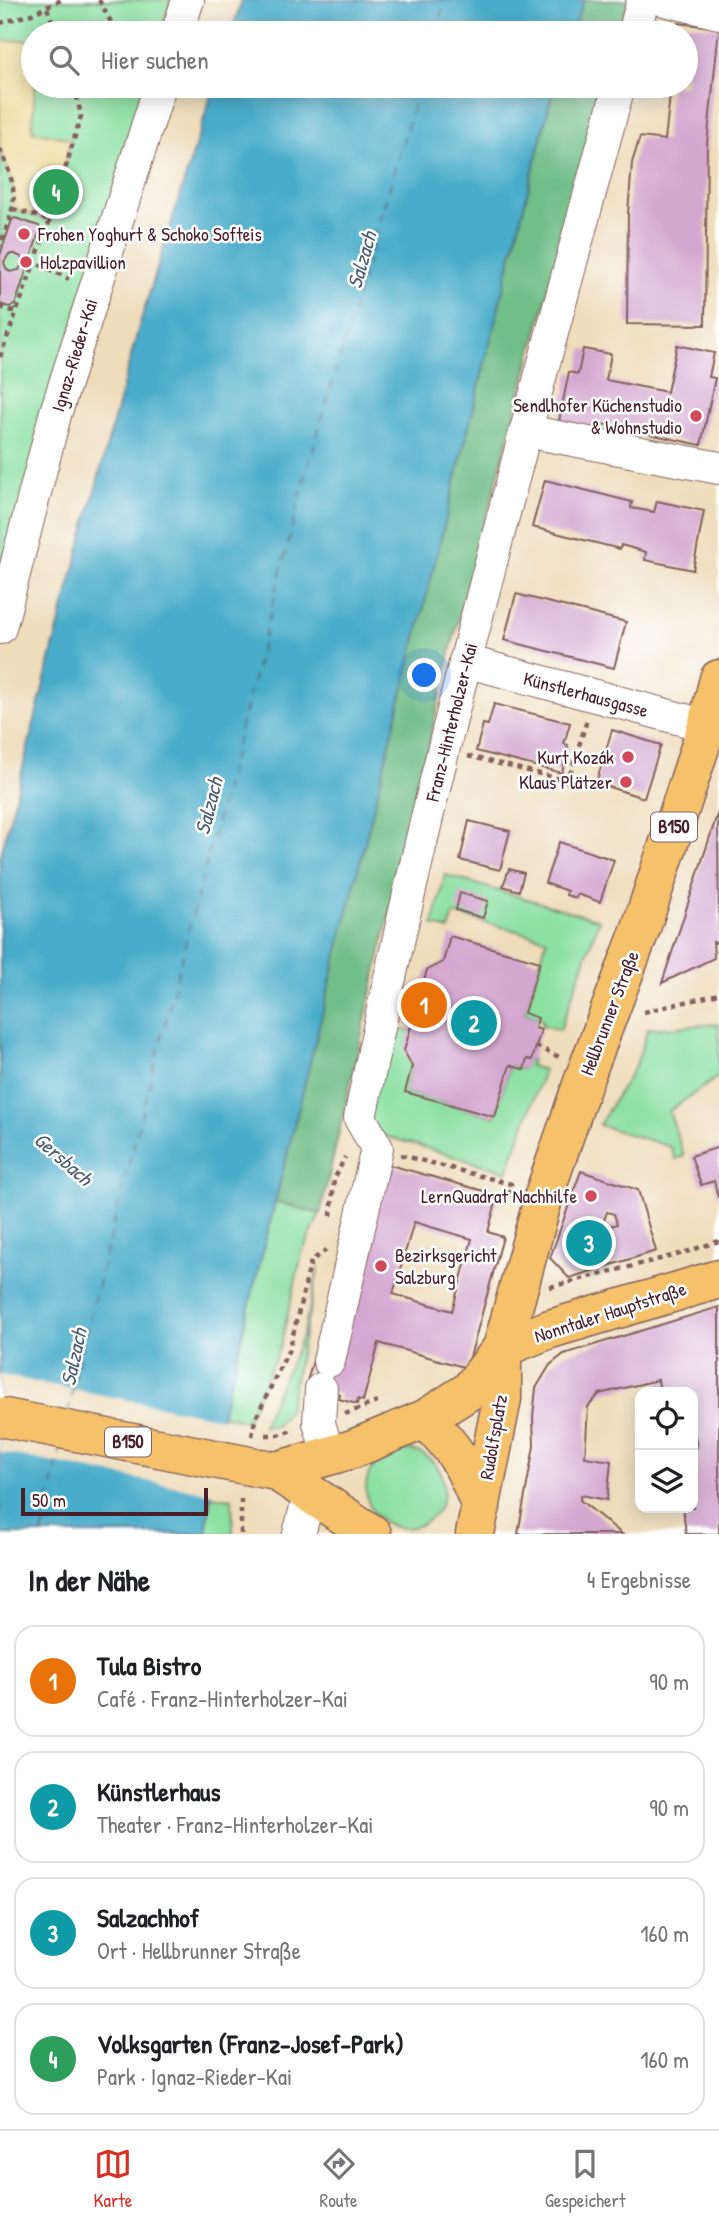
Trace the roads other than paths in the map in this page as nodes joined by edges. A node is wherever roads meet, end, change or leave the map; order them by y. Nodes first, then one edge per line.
1 (188, 0) edge
2 (643, 0) edge
3 (664, 0) edge
4 (719, 13) edge
5 (181, 21) edge
6 (637, 21) edge
7 (156, 98) edge
8 (616, 98) edge
9 (526, 430) junction
10 (719, 468) edge
11 (0, 628) edge
12 (465, 661) junction
13 (719, 679) edge
14 (707, 726) junction
15 (719, 1279) edge
16 (502, 1348) junction
17 (0, 1417) edge
18 (425, 1419) junction
19 (329, 1456) junction
20 (256, 1468) junction
21 (310, 1493) junction
22 (478, 1520) edge
23 (299, 1534) edge
24 (372, 1534) edge
25 (451, 1534) edge

1 - 5 street
2 - 6 street
3 - 4 street
7 - 11 street, Ignaz-Rieder-Kai
8 - 9 street, Franz-Hinterholzer-Kai
9 - 10 street
9 - 12 street, Franz-Hinterholzer-Kai
12 - 14 street, Künstlerhausgasse
12 - 19 street, Franz-Hinterholzer-Kai
13 - 14 main road, Hellbrunner Straße / B150
14 - 16 main road, Hellbrunner Straße / B150
15 - 16 main road, Nonntaler Hauptstraße
16 - 18 main road, Rudolfsplatz / B150
16 - 22 main road, Rudolfsplatz / B150
17 - 20 main road, B150, bridge
18 - 19 main road, Rudolfsplatz / B150
18 - 22 main road, Rudolfsplatz
19 - 20 main road, Rudolfsplatz / B150
20 - 21 main road, B150
21 - 23 street
21 - 24 main road, B150
22 - 25 main road, Rudolfsplatz

